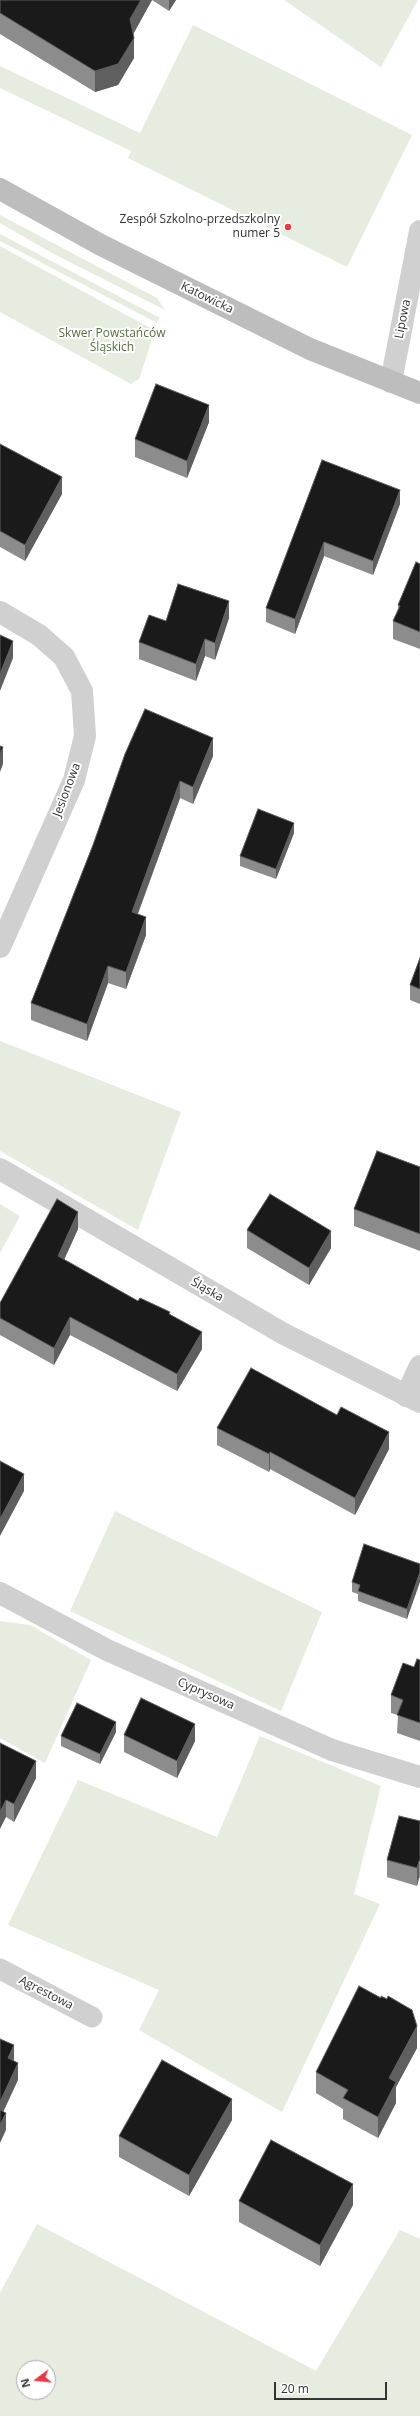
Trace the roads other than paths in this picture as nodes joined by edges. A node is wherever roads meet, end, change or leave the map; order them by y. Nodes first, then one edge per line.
1 (0, 188) edge
2 (420, 231) edge
3 (391, 382) junction
4 (420, 394) edge
5 (0, 612) edge
6 (0, 947) edge
7 (0, 1169) edge
8 (420, 1366) edge
9 (413, 1399) edge
10 (0, 1593) edge
11 (420, 1778) edge
12 (0, 1969) edge
13 (92, 2017) dead end

1 - 3 main road, Katowicka
2 - 3 street, Lipowa
3 - 4 main road, Katowicka
5 - 6 street, Jesionowa
7 - 9 street, Śląska
8 - 9 street
10 - 11 street, Cyprysowa
12 - 13 lane, Agrestowa

